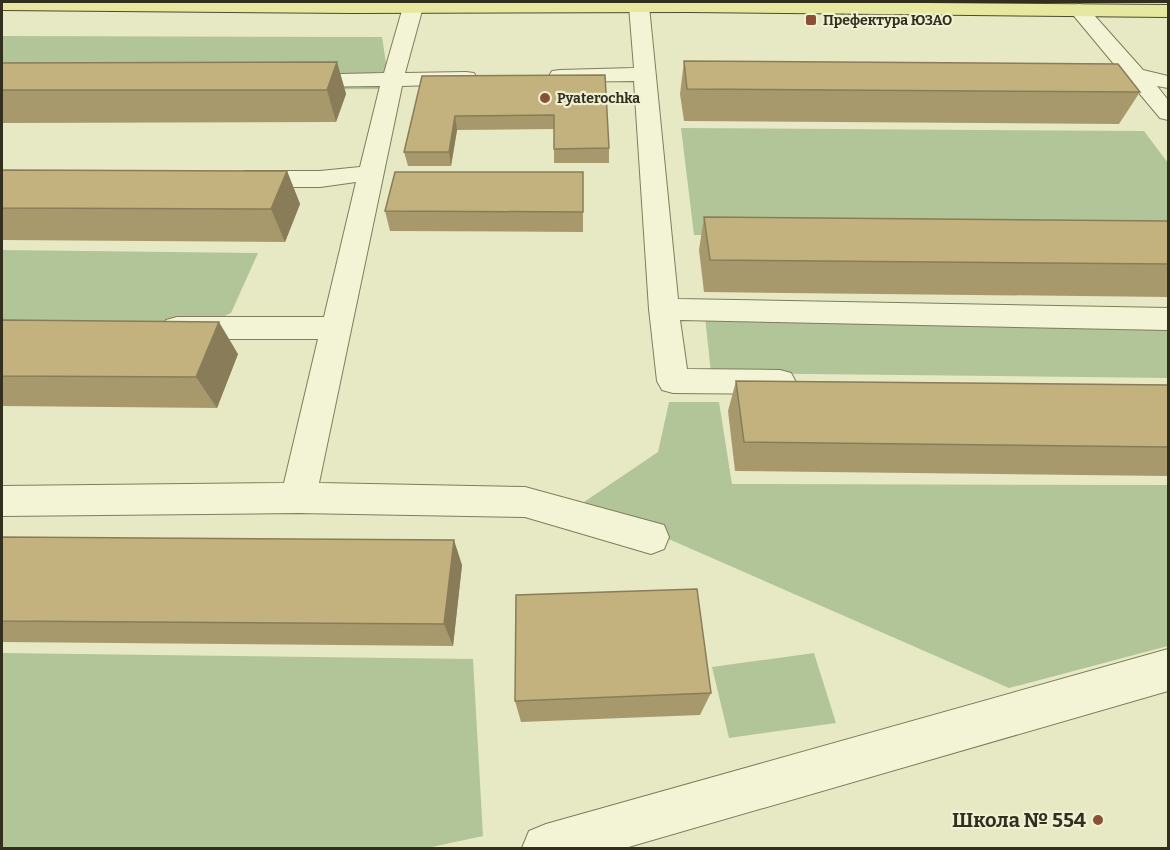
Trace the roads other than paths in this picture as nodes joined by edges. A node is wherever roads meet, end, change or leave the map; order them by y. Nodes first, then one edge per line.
1 (2, 4) edge
2 (345, 4) edge
3 (639, 6) junction
4 (413, 7) junction
5 (1078, 10) junction
6 (1168, 11) edge
7 (645, 74) junction
8 (1063, 75) edge
9 (1134, 75) junction
10 (542, 76) edge
11 (484, 78) edge
12 (392, 80) junction
13 (274, 81) edge
14 (1168, 82) edge
15 (1168, 113) edge
16 (372, 173) junction
17 (225, 179) edge
18 (664, 309) junction
19 (1168, 319) edge
20 (145, 328) edge
21 (337, 328) junction
22 (803, 382) edge
23 (298, 498) junction
24 (2, 501) edge
25 (651, 537) dead end
26 (1168, 670) edge
27 (546, 849) edge

1 - 2 main road
2 - 4 main road
3 - 4 main road
3 - 5 main road
3 - 7 lane
4 - 12 lane
5 - 6 main road
5 - 9 lane
7 - 10 lane
7 - 18 lane
8 - 9 lane
9 - 14 lane
9 - 15 lane
11 - 12 lane
12 - 13 lane
12 - 16 lane
16 - 17 lane
16 - 21 lane
18 - 19 lane
18 - 22 lane
20 - 21 lane
21 - 23 lane
23 - 24 lane
23 - 25 lane
26 - 27 lane

